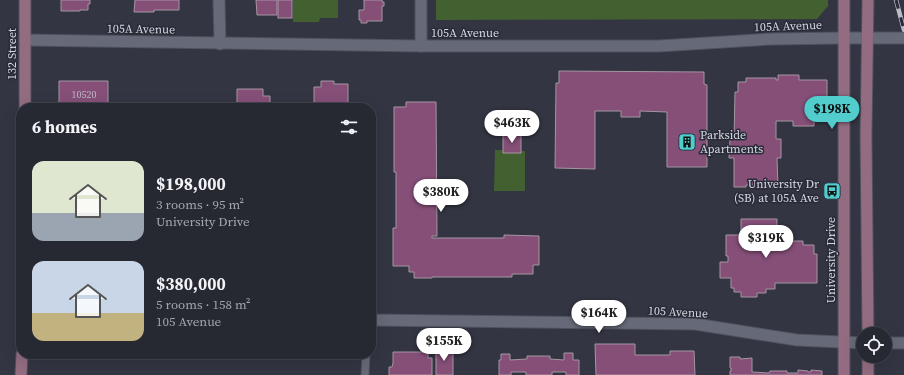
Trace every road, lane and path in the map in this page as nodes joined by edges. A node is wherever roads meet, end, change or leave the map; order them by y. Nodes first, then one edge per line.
1 (25, 0) edge
2 (219, 0) edge
3 (421, 0) edge
4 (844, 0) edge
5 (868, 0) edge
6 (844, 38) junction
7 (868, 38) junction
8 (904, 38) edge
9 (25, 40) junction
10 (220, 44) junction
11 (421, 46) junction
12 (25, 103) edge
13 (376, 320) edge
14 (868, 327) edge
15 (844, 343) junction
16 (856, 343) edge
17 (892, 343) edge
18 (904, 343) edge
19 (22, 359) edge
20 (366, 359) edge
21 (868, 363) edge
22 (21, 375) edge
23 (365, 375) edge
24 (844, 375) edge
25 (868, 375) edge

1 - 9 main road, 132 Street
2 - 10 street
3 - 11 street
4 - 6 main road, University Drive
5 - 7 main road
6 - 7 street, 105A Avenue
6 - 11 street, 105A Avenue
6 - 15 main road, University Drive
7 - 8 street, 105A Avenue
7 - 14 main road
9 - 10 street, 105A Avenue
9 - 12 main road, 132 Street
10 - 11 street, 105A Avenue
13 - 15 street, 105 Avenue
15 - 16 street, 105 Avenue
15 - 24 main road, University Drive
17 - 18 street
19 - 22 main road
20 - 23 lane
21 - 25 main road

